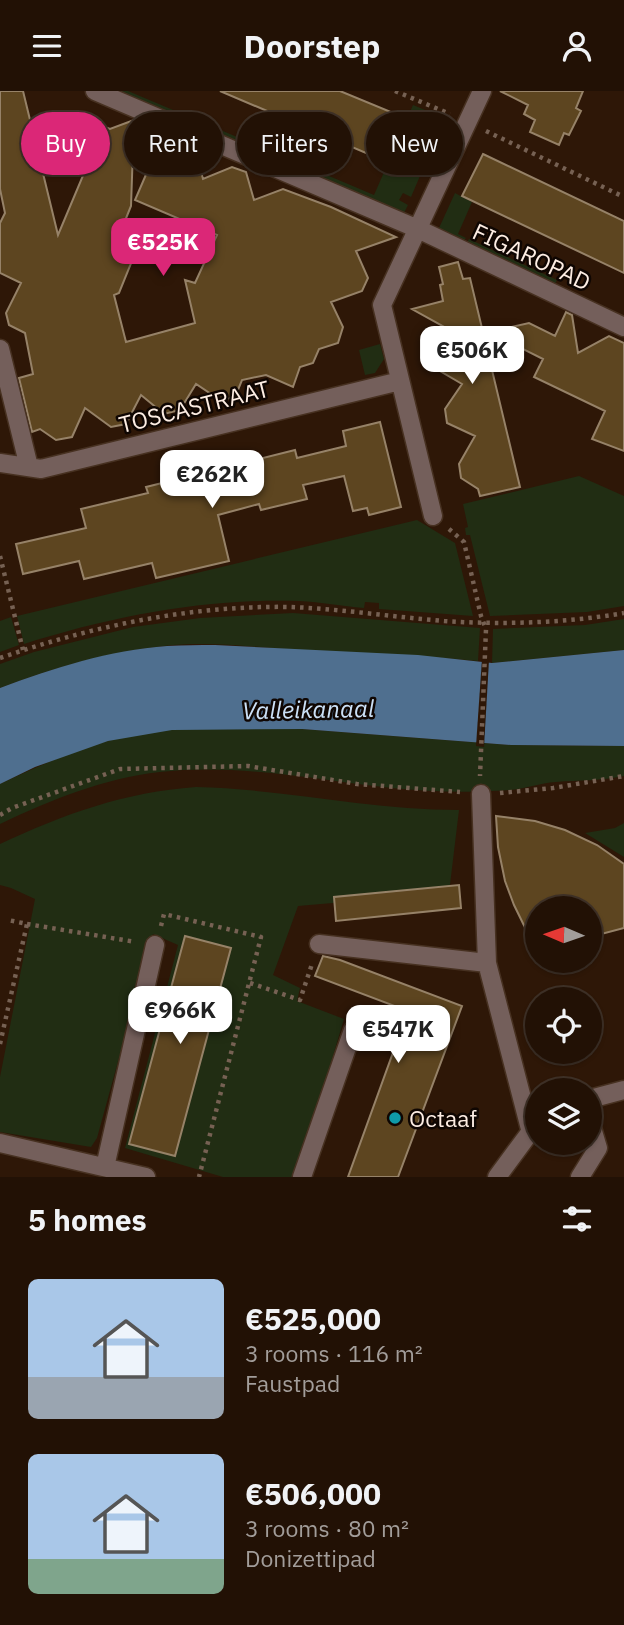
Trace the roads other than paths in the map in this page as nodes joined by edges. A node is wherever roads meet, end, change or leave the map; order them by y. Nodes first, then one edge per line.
1 (95, 91) edge
2 (482, 91) edge
3 (418, 229) junction
4 (624, 327) edge
5 (0, 349) edge
6 (400, 381) junction
7 (0, 463) edge
8 (29, 467) junction
9 (433, 516) road end
10 (481, 795) road end
11 (319, 944) road end
12 (155, 945) dead end
13 (487, 964) junction
14 (353, 1030) dead end
15 (624, 1090) edge
16 (525, 1095) edge
17 (602, 1096) edge
18 (525, 1138) edge
19 (0, 1143) edge
20 (594, 1155) edge
21 (105, 1167) junction
22 (146, 1177) edge
23 (302, 1177) edge
24 (497, 1177) edge
25 (580, 1177) edge

1 - 3 street, FIGAROPAD
2 - 3 street
3 - 4 street, FIGAROPAD
3 - 6 street
5 - 8 street
6 - 8 street, TOSCASTRAAT
6 - 9 street
7 - 8 street, TOSCASTRAAT
10 - 13 street
11 - 13 street
12 - 21 street
13 - 16 street
14 - 23 street
15 - 17 street
18 - 24 street
19 - 21 street
20 - 25 street
21 - 22 street

